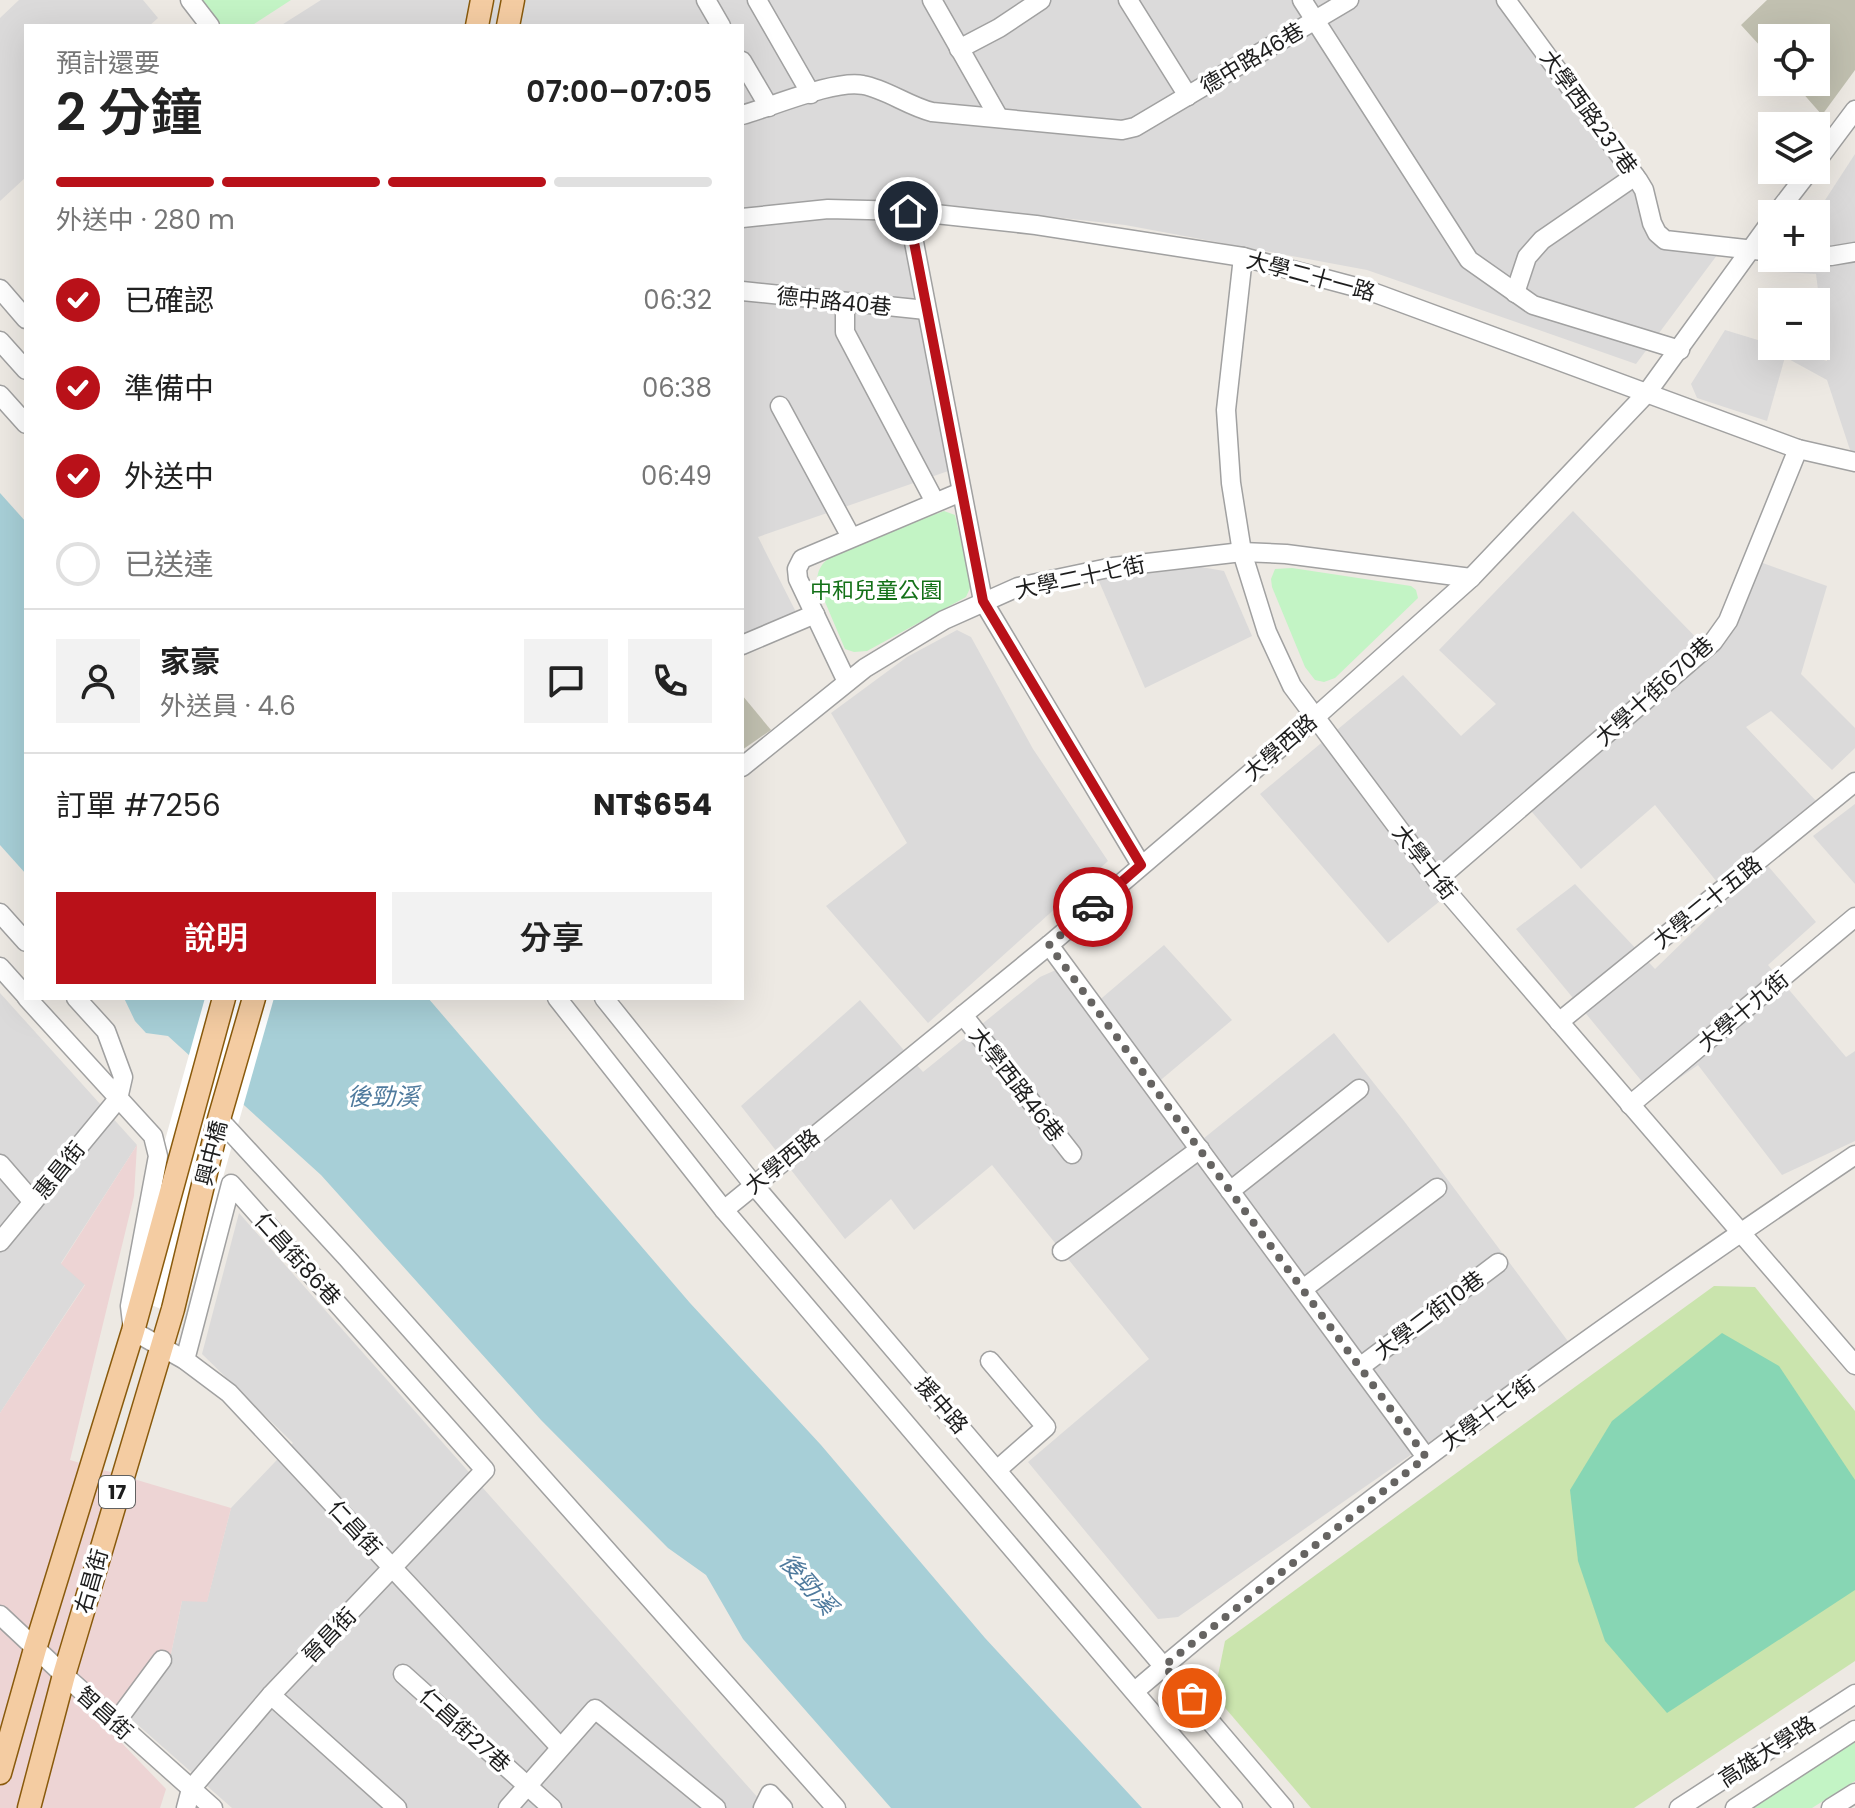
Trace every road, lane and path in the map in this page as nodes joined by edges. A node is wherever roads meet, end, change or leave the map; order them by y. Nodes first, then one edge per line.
1 (190, 0) edge
2 (482, 0) edge
3 (513, 0) edge
4 (706, 0) edge
5 (757, 0) edge
6 (932, 0) edge
7 (1041, 0) edge
8 (1128, 0) edge
9 (1302, 0) edge
10 (1349, 0) edge
11 (1506, 0) edge
12 (1314, 22) junction
13 (208, 24) edge
14 (477, 24) edge
15 (508, 24) edge
16 (720, 24) edge
17 (959, 49) junction
18 (744, 64) edge
19 (811, 94) junction
20 (1188, 96) junction
21 (769, 107) junction
22 (1855, 110) edge
23 (744, 114) edge
24 (999, 118) junction
25 (1830, 143) edge
26 (1635, 176) junction
27 (1799, 184) edge
28 (1787, 200) edge
29 (908, 211) junction
30 (744, 218) edge
31 (1758, 238) edge
32 (1748, 251) junction
33 (1758, 251) edge
34 (1855, 252) edge
35 (1830, 256) edge
36 (1243, 257) junction
37 (0, 289) edge
38 (744, 291) edge
39 (1515, 293) junction
40 (845, 303) junction
41 (926, 310) junction
42 (24, 317) edge
43 (0, 341) edge
44 (1680, 350) junction
45 (24, 368) edge
46 (1646, 394) junction
47 (0, 395) edge
48 (780, 406) dead end
49 (24, 422) edge
50 (1798, 449) junction
51 (1855, 462) edge
52 (961, 492) junction
53 (935, 502) junction
54 (851, 537) junction
55 (1242, 552) junction
56 (1471, 578) junction
57 (983, 601) junction
58 (815, 614) junction
59 (744, 643) edge
60 (847, 682) junction
61 (1315, 718) junction
62 (744, 765) edge
63 (1855, 782) edge
64 (1141, 865) junction
65 (1437, 880) junction
66 (0, 913) edge
67 (1855, 917) edge
68 (24, 940) edge
69 (1049, 945) junction
70 (0, 967) edge
71 (24, 994) edge
72 (30, 1000) edge
73 (78, 1000) edge
74 (223, 1000) edge
75 (253, 1000) edge
76 (559, 1000) edge
77 (606, 1000) edge
78 (963, 1015) junction
79 (1559, 1022) junction
80 (1359, 1089) dead end
81 (118, 1099) junction
82 (1630, 1105) junction
83 (219, 1119) junction
84 (1200, 1149) junction
85 (1072, 1154) dead end
86 (1855, 1155) edge
87 (0, 1164) edge
88 (753, 1184) junction
89 (1437, 1188) dead end
90 (1230, 1191) junction
91 (33, 1202) junction
92 (724, 1210) junction
93 (1740, 1233) junction
94 (0, 1242) edge
95 (1062, 1251) dead end
96 (1498, 1263) dead end
97 (1303, 1289) junction
98 (143, 1295) joint
99 (173, 1309) joint
100 (133, 1331) junction
101 (161, 1345) junction
102 (185, 1360) junction
103 (990, 1361) dead end
104 (1855, 1365) edge
105 (1360, 1367) junction
106 (1426, 1457) junction
107 (485, 1470) joint
108 (997, 1470) junction
109 (392, 1568) junction
110 (0, 1615) edge
111 (35, 1649) junction
112 (162, 1660) dead end
113 (1164, 1666) junction
114 (403, 1674) dead end
115 (64, 1675) junction
116 (1135, 1691) junction
117 (1855, 1694) edge
118 (271, 1695) junction
119 (116, 1722) junction
120 (1855, 1730) edge
121 (560, 1747) junction
122 (2, 1761) edge
123 (527, 1786) junction
124 (191, 1789) junction
125 (1855, 1793) edge
126 (766, 1801) edge
127 (29, 1808) edge
128 (186, 1808) edge
129 (213, 1808) edge
130 (397, 1808) edge
131 (508, 1808) edge
132 (552, 1808) edge
133 (716, 1808) edge
134 (783, 1808) edge
135 (836, 1808) edge
136 (1233, 1808) edge
137 (1284, 1808) edge
138 (1679, 1808) edge
139 (1735, 1808) edge
140 (1831, 1808) edge

1 - 13 street
2 - 14 main road
3 - 15 main road
4 - 16 street
5 - 19 street
6 - 17 street
7 - 17 street
8 - 20 street
9 - 12 street
10 - 12 street
11 - 26 street, 大學西路237巷
12 - 20 street, 德中路46巷
12 - 39 street, 德中路46巷
17 - 24 street
18 - 21 street
19 - 21 street, 德中路46巷
19 - 24 street, 德中路46巷
20 - 24 street, 德中路46巷
21 - 23 street, 德中路46巷
22 - 25 street
26 - 32 street, 大學西路237巷
26 - 39 street
27 - 28 street
29 - 30 street, 大學二十一路
29 - 36 street, 大學二十一路
29 - 41 street
31 - 32 street, 大學西路
32 - 33 street
32 - 44 street, 大學西路
34 - 35 street
36 - 46 street, 大學二十一路
36 - 55 street, 大學十街
37 - 42 street
38 - 40 street, 德中路40巷
39 - 44 street, 德中路46巷
40 - 41 street, 德中路40巷
40 - 53 street
41 - 52 street
43 - 45 street
44 - 46 street, 大學西路
46 - 50 street, 大學二十一路
46 - 56 street, 大學西路
47 - 49 street
48 - 54 street
50 - 51 street, 大學二十一路
50 - 65 street, 大學十街670巷
52 - 53 street
52 - 57 street
53 - 54 street
54 - 58 street
55 - 56 street, 大學二十七街
55 - 57 street, 大學二十七街
55 - 61 street, 大學十街
56 - 61 street, 大學西路
57 - 60 street, 大學二十七街
57 - 64 street
58 - 59 street
58 - 60 street
60 - 62 street, 大學二十七街
61 - 64 street, 大學西路
61 - 65 street, 大學十街
63 - 79 street, 大學二十五路
64 - 69 street, 大學西路
65 - 79 street, 大學十街
66 - 68 street
67 - 82 street, 大學十九街
69 - 78 street, 大學西路
69 - 84 street
70 - 71 street
72 - 81 street
73 - 81 street
74 - 98 main road, 興中橋 / 17
75 - 83 main road, 興中橋 / 17
76 - 92 street, 援中路
77 - 88 street, 援中路
78 - 85 street, 大學西路46巷
78 - 88 street, 大學西路
79 - 82 street, 大學十街
80 - 90 street
81 - 91 street, 惠昌街
81 - 100 street
82 - 93 street, 大學十街
83 - 99 main road, 興中橋 / 17
83 - 135 street
84 - 90 street
84 - 95 street
86 - 93 street, 大學十七街
87 - 91 street
88 - 92 street, 大學西路
88 - 108 street, 援中路
89 - 97 street
90 - 97 street
91 - 94 street, 惠昌街
92 - 116 street, 援中路
93 - 104 street, 大學十街
93 - 106 street, 大學十七街
96 - 105 street, 大學二街10巷
97 - 105 street
98 - 100 main road, 右昌街 / 17
99 - 101 main road, 右昌街 / 17
100 - 101 street, 仁昌街
100 - 111 main road, 右昌街 / 17
101 - 102 street, 仁昌街
101 - 115 main road, 右昌街 / 17
102 - 107 street, 仁昌街86巷
102 - 109 street, 仁昌街
103 - 108 street
105 - 106 street
106 - 113 street, 大學十七街
107 - 109 street, 晉昌街
108 - 113 street, 援中路
109 - 118 street, 晉昌街
109 - 121 street, 仁昌街
110 - 111 street, 智昌街
111 - 115 street, 智昌街
111 - 122 main road, 右昌街 / 17
112 - 119 street
113 - 116 street, 大學十七街
113 - 137 street, 援中路
114 - 123 street, 仁昌街27巷
115 - 119 street, 智昌街
115 - 127 main road, 右昌街 / 17
116 - 136 street, 援中路
117 - 138 street, 高雄大學路
118 - 124 street, 晉昌街
118 - 130 street
119 - 124 street, 智昌街
120 - 139 street, 高雄大學路
121 - 123 street
121 - 133 street
123 - 131 street
123 - 132 street, 仁昌街27巷
124 - 128 street, 晉昌街
124 - 129 street, 智昌街
125 - 140 street
126 - 134 street

